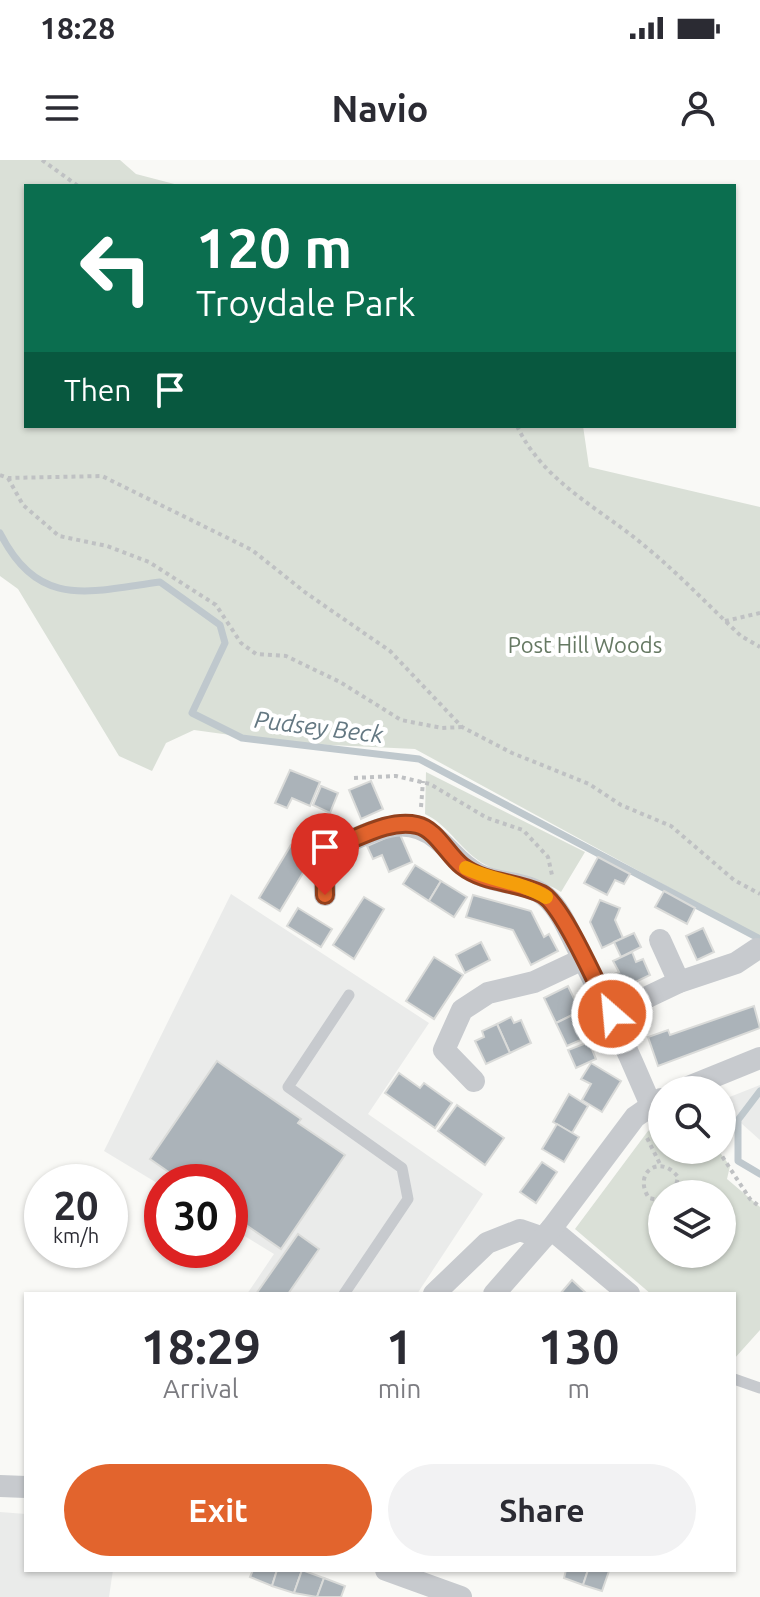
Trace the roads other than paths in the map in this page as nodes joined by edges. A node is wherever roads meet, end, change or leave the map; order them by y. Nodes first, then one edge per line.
1 (325, 895) dead end
2 (660, 940) dead end
3 (757, 949) dead end
4 (583, 959) junction
5 (679, 982) junction
6 (349, 995) dead end
7 (612, 1014) junction
8 (760, 1058) edge
9 (716, 1076) edge
10 (474, 1081) dead end
11 (648, 1104) edge
12 (648, 1107) edge
13 (547, 1233) junction
14 (345, 1292) edge
15 (436, 1292) edge
16 (496, 1292) edge
17 (626, 1292) edge
18 (736, 1380) edge
19 (760, 1388) edge
20 (0, 1486) edge
21 (24, 1487) edge
22 (392, 1572) edge
23 (461, 1597) edge

1 - 4 street
2 - 5 street
3 - 5 street
4 - 7 street
4 - 10 street
5 - 7 street
6 - 14 lane
7 - 11 street
8 - 9 street
12 - 13 street
13 - 15 street
13 - 16 street
13 - 17 street
18 - 19 lane
20 - 21 street
22 - 23 street

